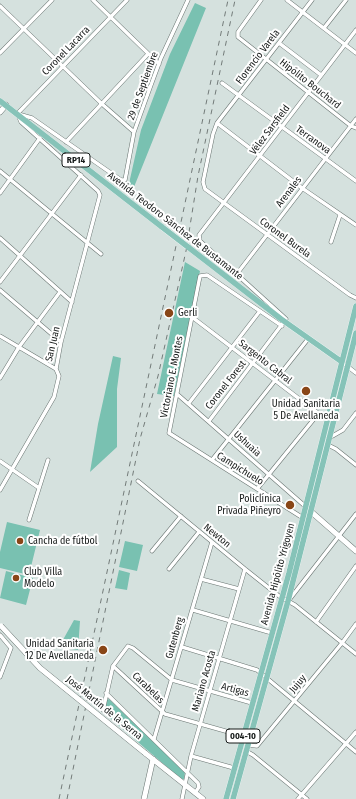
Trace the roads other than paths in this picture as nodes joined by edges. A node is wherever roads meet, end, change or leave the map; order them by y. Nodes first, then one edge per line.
1 (52, 0) edge
2 (93, 0) edge
3 (127, 0) edge
4 (188, 0) edge
5 (261, 0) edge
6 (287, 0) edge
7 (312, 0) edge
8 (346, 0) edge
9 (0, 6) edge
10 (303, 12) junction
11 (110, 18) junction
12 (24, 28) junction
13 (324, 28) junction
14 (356, 30) edge
15 (279, 43) junction
16 (345, 44) junction
17 (0, 53) edge
18 (356, 53) edge
19 (148, 54) junction
20 (266, 59) junction
21 (159, 64) junction
22 (64, 66) junction
23 (322, 75) junction
24 (222, 83) dead end
25 (309, 92) junction
26 (239, 95) junction
27 (0, 101) edge
28 (102, 104) junction
29 (6, 105) junction
30 (0, 112) edge
31 (18, 114) junction
32 (356, 119) edge
33 (218, 124) junction
34 (351, 126) junction
35 (282, 127) junction
36 (356, 128) edge
37 (134, 132) junction
38 (40, 138) junction
39 (66, 142) junction
40 (260, 156) junction
41 (325, 159) junction
42 (0, 171) edge
43 (81, 175) junction
44 (10, 180) junction
45 (356, 181) edge
46 (302, 188) junction
47 (205, 189) joint
48 (0, 193) edge
49 (224, 203) junction
50 (51, 214) junction
51 (340, 215) junction
52 (356, 226) edge
53 (268, 235) junction
54 (0, 238) edge
55 (331, 242) dead end
56 (87, 244) junction
57 (100, 254) dead end
58 (20, 256) junction
59 (236, 275) junction
60 (0, 282) edge
61 (0, 290) edge
62 (60, 292) junction
63 (356, 298) edge
64 (72, 302) junction
65 (356, 306) edge
66 (260, 311) junction
67 (192, 317) junction
68 (36, 322) junction
69 (283, 324) junction
70 (356, 333) edge
71 (0, 336) edge
72 (308, 339) junction
73 (62, 342) junction
74 (232, 346) junction
75 (18, 347) junction
76 (342, 362) junction
77 (253, 363) junction
78 (347, 366) junction
79 (56, 369) junction
80 (356, 373) edge
81 (1, 376) edge
82 (274, 379) junction
83 (177, 394) junction
84 (189, 403) junction
85 (318, 414) junction
86 (355, 416) edge
87 (327, 420) junction
88 (209, 421) junction
89 (169, 433) joint
90 (228, 438) junction
91 (329, 438) junction
92 (328, 445) junction
93 (48, 460) dead end
94 (212, 460) junction
95 (0, 461) edge
96 (356, 465) edge
97 (12, 470) junction
98 (269, 474) junction
99 (138, 481) dead end
100 (39, 488) junction
101 (257, 489) junction
102 (0, 490) edge
103 (306, 507) junction
104 (311, 512) junction
105 (356, 514) edge
106 (181, 516) junction
107 (303, 518) junction
108 (29, 520) dead end
109 (199, 532) junction
110 (340, 536) junction
111 (212, 542) junction
112 (152, 551) dead end
113 (356, 551) edge
114 (356, 566) edge
115 (169, 569) dead end
116 (245, 569) junction
117 (201, 578) junction
118 (239, 589) junction
119 (282, 598) junction
120 (288, 601) junction
121 (193, 610) junction
122 (229, 621) junction
123 (316, 622) junction
124 (356, 624) edge
125 (1, 625) edge
126 (272, 633) junction
127 (0, 635) edge
128 (342, 643) junction
129 (182, 647) junction
130 (356, 654) edge
131 (219, 658) junction
132 (113, 666) junction
133 (261, 673) junction
134 (0, 677) edge
135 (266, 678) junction
136 (172, 680) junction
137 (210, 691) junction
138 (106, 693) junction
139 (294, 701) junction
140 (252, 703) junction
141 (103, 710) dead end
142 (162, 712) junction
143 (200, 724) junction
144 (356, 732) edge
145 (243, 736) junction
146 (154, 739) junction
147 (346, 744) junction
148 (248, 745) junction
149 (246, 751) junction
150 (356, 752) edge
151 (191, 756) junction
152 (151, 757) junction
153 (234, 768) junction
154 (188, 772) junction
155 (185, 785) junction
156 (195, 793) junction
157 (302, 795) junction
158 (144, 799) edge
159 (182, 799) edge
160 (203, 799) edge
161 (226, 799) edge
162 (233, 799) edge
163 (298, 799) edge
164 (308, 799) edge

1 - 12 street
2 - 11 street
3 - 11 street, Coronel Lacarra
4 - 21 street, 29 de Septiembre
5 - 20 street, Hipólito Bouchard
6 - 10 street
7 - 10 street, Florencio Varela
8 - 13 street
9 - 12 street
10 - 13 street
10 - 15 street, Florencio Varela
11 - 19 street
11 - 22 street, Coronel Lacarra
12 - 17 street
12 - 22 street
13 - 16 street
14 - 16 street, Vélez Sarsfield
15 - 20 street, Florencio Varela
15 - 23 street
16 - 18 street
16 - 23 street, Vélez Sarsfield
19 - 21 street
19 - 28 street
20 - 25 street, Hipólito Bouchard
20 - 26 street, Florencio Varela
21 - 37 street, 29 de Septiembre
22 - 28 street
22 - 31 street, Coronel Lacarra
23 - 25 street, Vélez Sarsfield
24 - 26 street, Terranova
25 - 34 street, Hipólito Bouchard
25 - 35 street, Vélez Sarsfield
26 - 33 street, Florencio Varela
26 - 35 street, Terranova
27 - 29 main road, Avenida Teodoro Sánchez de Bustamante / RP14
28 - 37 street
28 - 39 street
29 - 30 street
29 - 31 main road, Avenida Teodoro Sánchez de Bustamante / RP14
31 - 38 street
31 - 39 street
31 - 69 main road, Avenida Teodoro Sánchez de Bustamante / RP14, bridge
32 - 34 street, Arenales
33 - 40 street
33 - 47 street, Florencio Varela
34 - 36 street, Hipólito Bouchard
34 - 41 street, Arenales
35 - 40 street, Vélez Sarsfield
35 - 41 street, Terranova
37 - 39 street, 29 de Septiembre
38 - 43 street
38 - 44 street
40 - 46 street
40 - 49 street, Vélez Sarsfield
41 - 45 street, Terranova
41 - 46 street, Arenales
42 - 44 street
43 - 50 street
43 - 56 street, San Juan
44 - 48 street
44 - 50 street
46 - 51 street
46 - 53 street, Arenales
47 - 49 street, Coronel Burela
49 - 53 street, Coronel Burela
49 - 59 street, Vélez Sarsfield
50 - 56 street
50 - 58 street
51 - 52 street
51 - 55 street
53 - 59 street, Arenales
53 - 63 street, Coronel Burela
54 - 58 street
56 - 57 street
56 - 64 street, San Juan
58 - 60 street
58 - 62 street
59 - 69 street
61 - 68 street
62 - 64 street
62 - 68 street
64 - 73 street, San Juan
65 - 76 main road, Avenida Hipólito Yrigoyen
66 - 67 street, Victoriano E. Montes
66 - 69 street
66 - 74 street
67 - 74 street, Sargento Cabral
67 - 83 street, Victoriano E. Montes
68 - 73 street
68 - 75 street
69 - 72 main road, Avenida Teodoro Sánchez de Bustamante / RP14
69 - 77 street, Coronel Forest
70 - 78 main road, Avenida Hipólito Yrigoyen
71 - 75 street
72 - 76 main road, Avenida Teodoro Sánchez de Bustamante / RP14
72 - 82 street
73 - 79 street, San Juan
74 - 77 street, Sargento Cabral
74 - 84 street
75 - 79 street
75 - 81 street
76 - 78 street
76 - 87 main road, Avenida Hipólito Yrigoyen / 004-10
77 - 82 street, Sargento Cabral
77 - 88 street, Coronel Forest
78 - 80 street
78 - 91 main road, Avenida Hipólito Yrigoyen / 004-10
79 - 97 street, San Juan
82 - 85 street, Sargento Cabral
82 - 90 street
83 - 84 street, Ushuaia
83 - 89 street, Victoriano E. Montes
84 - 88 street, Ushuaia
85 - 87 street, Sargento Cabral
85 - 98 street
86 - 91 street
87 - 103 main road, Avenida Hipólito Yrigoyen / 004-10
88 - 90 street, Ushuaia
89 - 94 street, Campichuelo
90 - 94 street
90 - 98 street, Ushuaia
91 - 92 main road, Avenida Hipólito Yrigoyen / 004-10
92 - 96 street
92 - 104 main road, Avenida Hipólito Yrigoyen / 004-10
93 - 100 street
94 - 101 street, Campichuelo
95 - 97 street
97 - 100 street
97 - 102 street, San Juan
98 - 101 street
98 - 103 street, Ushuaia
99 - 106 street, Newton
100 - 108 street
101 - 107 street, Campichuelo
103 - 104 street
103 - 107 main road, Avenida Hipólito Yrigoyen / 004-10
104 - 110 street
104 - 120 main road, Avenida Hipólito Yrigoyen / 004-10
105 - 110 street
106 - 109 street, Newton
106 - 112 street
107 - 119 main road, Avenida Hipólito Yrigoyen / 004-10
109 - 111 street, Newton
109 - 115 street
110 - 113 street
110 - 120 street
111 - 116 street, Newton
111 - 117 street, Gutenberg
114 - 123 street
116 - 118 street, Mariano Acosta
116 - 119 street, Newton
117 - 118 street
117 - 121 street, Gutenberg
118 - 122 street, Mariano Acosta
119 - 120 street, Newton
119 - 126 main road, Avenida Hipólito Yrigoyen / 004-10
120 - 123 street, Newton
120 - 135 main road, Avenida Hipólito Yrigoyen / 004-10
121 - 122 street
121 - 129 street, Gutenberg
122 - 126 street
122 - 131 street, Mariano Acosta
123 - 128 street, Newton
124 - 128 street, Jujuy
125 - 152 street, José Martín de la Serna, bridge
126 - 133 main road, Avenida Hipólito Yrigoyen / 004-10
127 - 134 street
128 - 130 street, Newton
128 - 139 street, Jujuy
129 - 131 street
129 - 136 street, Gutenberg
131 - 133 street
131 - 137 street, Mariano Acosta
132 - 136 street, Artigas
132 - 138 street
132 - 142 street, Carabelas
133 - 135 street
133 - 140 main road, Avenida Hipólito Yrigoyen / 004-10
135 - 139 street
135 - 148 main road, Avenida Hipólito Yrigoyen / 004-10
136 - 137 street, Artigas
136 - 142 street, Gutenberg
137 - 140 street, Artigas
137 - 143 street, Mariano Acosta
138 - 141 street
138 - 146 street, José Martín de la Serna
139 - 147 street
139 - 148 street, Jujuy
140 - 145 main road, Avenida Hipólito Yrigoyen / 004-10
142 - 143 street, Carabelas
142 - 146 street, Gutenberg
143 - 145 street, Carabelas
143 - 151 street, Mariano Acosta
144 - 147 street
145 - 153 main road, Avenida Hipólito Yrigoyen / 004-10
146 - 154 street, José Martín de la Serna
147 - 150 street
147 - 157 street
148 - 149 main road, Avenida Hipólito Yrigoyen / 004-10
149 - 157 street
149 - 162 main road, Avenida Hipólito Yrigoyen / 004-10
151 - 153 street
151 - 154 street, Mariano Acosta
152 - 155 street, José Martín de la Serna
152 - 158 street
153 - 161 main road, Avenida Hipólito Yrigoyen / 004-10
154 - 155 street, Mariano Acosta
154 - 156 street, José Martín de la Serna
155 - 156 street, José Martín de la Serna
155 - 159 street, Mariano Acosta
156 - 160 street, José Martín de la Serna
157 - 163 street
157 - 164 street

